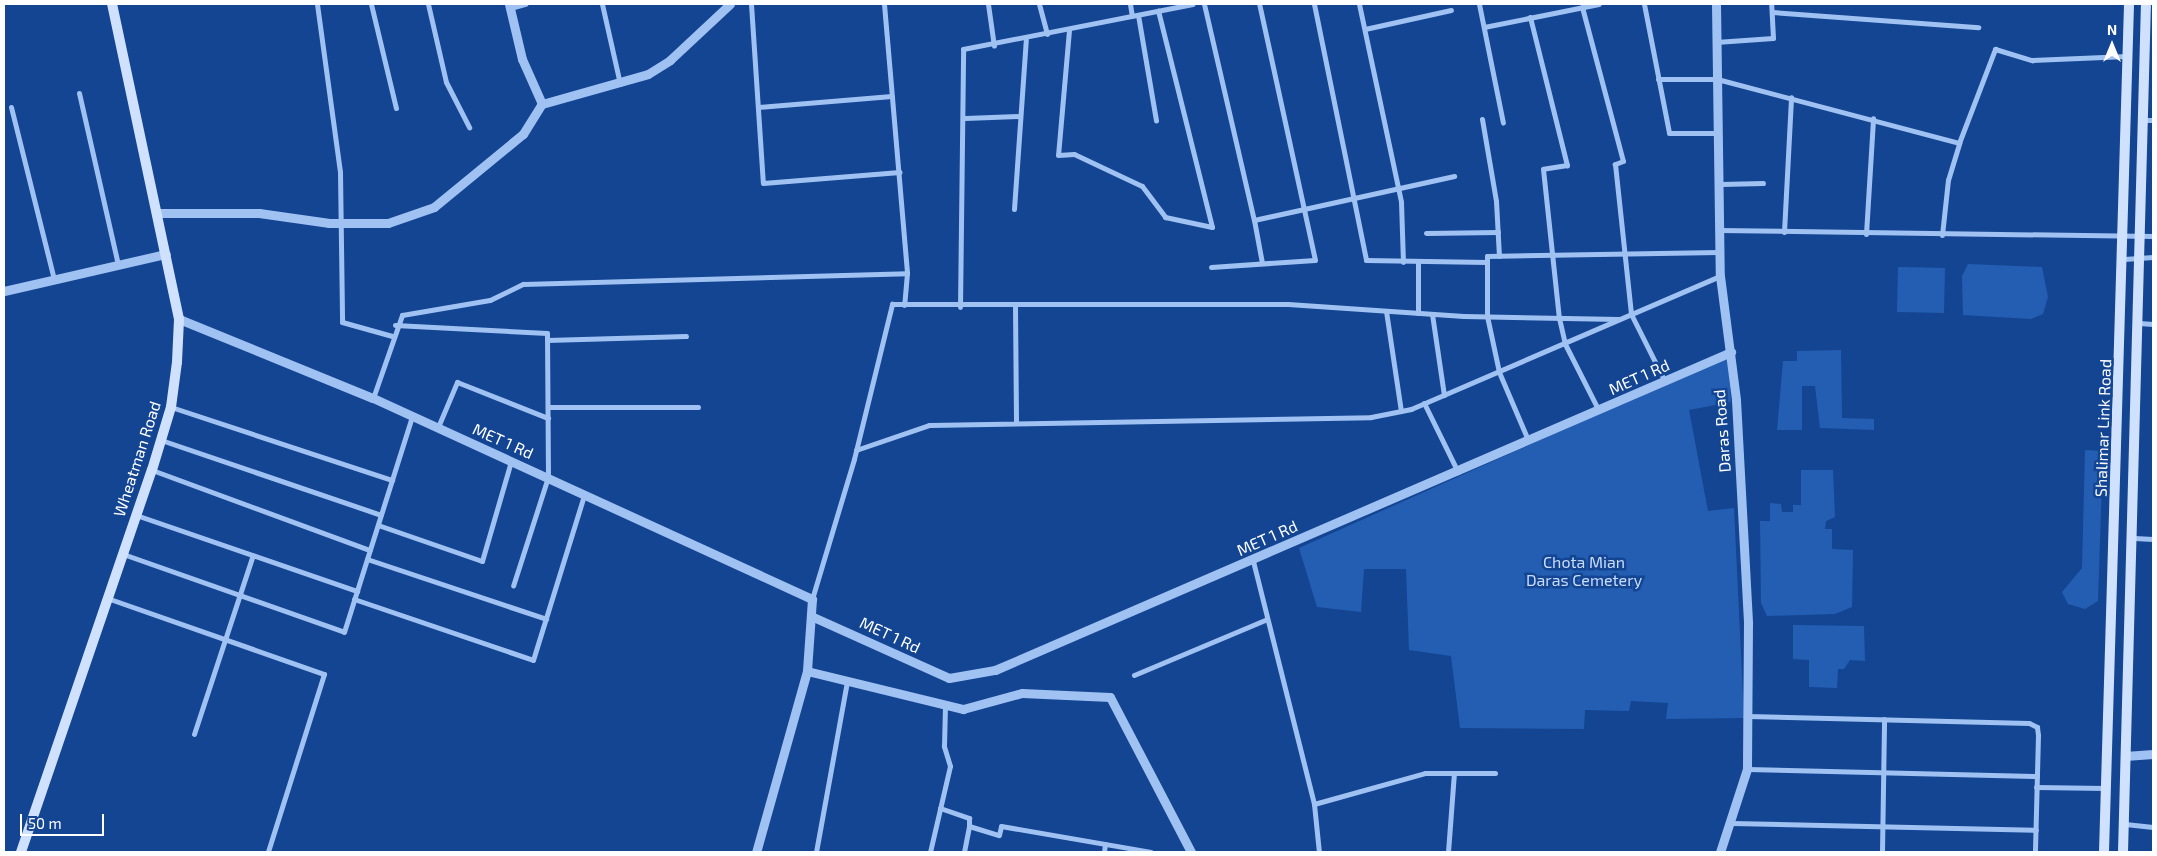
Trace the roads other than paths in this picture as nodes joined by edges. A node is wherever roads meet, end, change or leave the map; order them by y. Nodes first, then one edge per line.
1 (112, 4) edge
2 (317, 4) edge
3 (371, 4) edge
4 (428, 4) edge
5 (525, 4) edge
6 (602, 4) edge
7 (730, 4) edge
8 (751, 4) edge
9 (884, 4) edge
10 (988, 4) edge
11 (1039, 4) edge
12 (1130, 4) edge
13 (1193, 4) edge
14 (1204, 4) edge
15 (1258, 4) edge
16 (1314, 4) edge
17 (1359, 4) edge
18 (1479, 4) edge
19 (1599, 4) edge
20 (1644, 4) edge
21 (1716, 4) edge
22 (1771, 4) edge
23 (2129, 4) edge
24 (2146, 4) edge
25 (509, 6) edge
26 (1582, 7) junction
27 (1451, 10) dead end
28 (1158, 11) junction
29 (1772, 12) junction
30 (1135, 16) junction
31 (1530, 17) junction
32 (1484, 27) junction
33 (1978, 27) dead end
34 (1364, 29) junction
35 (1069, 30) junction
36 (1047, 34) junction
37 (1026, 39) junction
38 (2150, 41) edge
39 (1716, 42) junction
40 (994, 46) junction
41 (2128, 56) junction
42 (1658, 79) junction
43 (1717, 79) junction
44 (620, 84) junction
45 (79, 93) dead end
46 (892, 96) junction
47 (1791, 97) junction
48 (542, 104) junction
49 (11, 107) dead end
50 (758, 107) junction
51 (396, 108) dead end
52 (1020, 116) junction
53 (965, 118) junction
54 (1873, 118) junction
55 (1482, 119) dead end
56 (1156, 120) dead end
57 (2149, 120) edge
58 (1503, 123) dead end
59 (469, 127) dead end
60 (1720, 133) junction
61 (1959, 143) junction
62 (900, 172) junction
63 (1454, 176) dead end
64 (1763, 183) dead end
65 (1720, 184) junction
66 (1398, 190) junction
67 (1355, 199) junction
68 (1014, 209) dead end
69 (1305, 209) junction
70 (158, 213) junction
71 (1254, 220) junction
72 (341, 223) junction
73 (1719, 230) junction
74 (1498, 232) junction
75 (1784, 232) junction
76 (1426, 233) dead end
77 (1866, 234) junction
78 (1942, 235) junction
79 (2153, 236) edge
80 (2142, 237) junction
81 (2124, 239) junction
82 (1719, 252) junction
83 (166, 254) junction
84 (1499, 256) junction
85 (1549, 256) junction
86 (1627, 257) junction
87 (2153, 257) edge
88 (2142, 258) junction
89 (2124, 259) junction
90 (1403, 262) junction
91 (1418, 262) junction
92 (1487, 262) junction
93 (1262, 263) junction
94 (118, 265) junction
95 (1211, 267) dead end
96 (907, 273) junction
97 (1720, 276) junction
98 (54, 280) junction
99 (4, 291) edge
100 (904, 305) junction
101 (1015, 306) junction
102 (960, 307) junction
103 (1386, 311) junction
104 (1418, 313) junction
105 (1432, 314) junction
106 (1632, 314) junction
107 (1487, 316) junction
108 (1559, 318) junction
109 (179, 319) junction
110 (1619, 319) junction
111 (2139, 323) junction
112 (2153, 324) edge
113 (395, 325) junction
114 (392, 336) junction
115 (686, 336) dead end
116 (547, 340) junction
117 (1565, 344) junction
118 (1731, 352) junction
119 (1499, 372) junction
120 (1665, 383) junction
121 (1444, 395) junction
122 (374, 398) junction
123 (1424, 403) junction
124 (698, 406) dead end
125 (171, 407) junction
126 (548, 407) junction
127 (1401, 411) junction
128 (1599, 411) junction
129 (412, 416) junction
130 (548, 418) junction
131 (1016, 422) junction
132 (438, 427) junction
133 (161, 440) junction
134 (1529, 441) junction
135 (856, 450) junction
136 (512, 461) junction
137 (152, 470) junction
138 (1458, 472) junction
139 (548, 477) junction
140 (392, 480) junction
141 (584, 495) junction
142 (136, 514) junction
143 (381, 515) junction
144 (378, 525) junction
145 (2134, 538) junction
146 (2153, 539) edge
147 (370, 550) junction
148 (122, 554) junction
149 (253, 555) junction
150 (367, 559) junction
151 (1253, 561) junction
152 (513, 586) dead end
153 (356, 591) junction
154 (239, 596) junction
155 (107, 598) junction
156 (354, 599) junction
157 (812, 600) junction
158 (811, 616) junction
159 (546, 619) junction
160 (1267, 619) junction
161 (2110, 638) junction
162 (2129, 639) junction
163 (224, 640) junction
164 (807, 671) junction
165 (1134, 675) dead end
166 (847, 681) junction
167 (945, 705) junction
168 (1747, 716) junction
169 (1884, 719) junction
170 (194, 734) dead end
171 (2153, 754) edge
172 (2125, 756) junction
173 (1747, 769) junction
174 (1884, 772) junction
175 (1454, 773) junction
176 (1496, 773) dead end
177 (2036, 776) junction
178 (2036, 787) junction
179 (2105, 788) junction
180 (1314, 804) junction
181 (940, 808) junction
182 (1732, 823) junction
183 (2125, 824) junction
184 (970, 826) junction
185 (1884, 827) junction
186 (2153, 827) edge
187 (2036, 830) junction
188 (1105, 844) junction
189 (21, 852) edge
190 (268, 852) edge
191 (756, 852) edge
192 (816, 852) edge
193 (930, 852) edge
194 (964, 852) edge
195 (1104, 852) edge
196 (1151, 852) edge
197 (1192, 852) edge
198 (1319, 852) edge
199 (1448, 852) edge
200 (1720, 852) edge
201 (1882, 852) edge
202 (2035, 852) edge
203 (2104, 852) edge
204 (2123, 852) edge

1 - 70 main road, Wheatman Road
2 - 72 street
3 - 51 street
4 - 59 street
5 - 25 street
6 - 44 street
7 - 44 street
8 - 50 street
9 - 46 street
10 - 40 street
11 - 36 street
12 - 30 street
13 - 28 street
14 - 71 street
15 - 69 street
16 - 67 street
17 - 34 street
18 - 32 street
19 - 26 street
20 - 42 street
21 - 39 street, Daras Road
22 - 29 street
23 - 41 main road, Shalimar Link Road
24 - 38 main road, Shalimar Link Road
25 - 48 street
26 - 31 street
26 - 86 street
27 - 34 street
28 - 30 street
28 - 35 street
29 - 33 street
29 - 39 street
30 - 35 street
30 - 56 street
31 - 32 street
31 - 85 street
32 - 58 street
34 - 66 street
35 - 36 street
36 - 37 street
37 - 40 street
37 - 52 street
38 - 57 main road, Shalimar Link Road
39 - 43 street, Daras Road
40 - 53 street
41 - 61 street
41 - 81 main road, Shalimar Link Road
42 - 43 street
42 - 60 street
43 - 47 street
43 - 60 street, Daras Road
44 - 48 street
45 - 94 street
46 - 50 street
46 - 62 street
47 - 54 street
47 - 75 street
48 - 72 street
49 - 98 street
50 - 62 street
52 - 53 street
52 - 68 street
53 - 102 street
54 - 61 street
54 - 77 street
55 - 74 street
57 - 80 main road, Shalimar Link Road
60 - 65 street, Daras Road
61 - 78 street
62 - 96 street
63 - 66 street
64 - 65 street
65 - 73 street, Daras Road
66 - 67 street
66 - 90 street
67 - 69 street
67 - 90 street
69 - 71 street
69 - 93 street
70 - 72 street
70 - 83 main road, Wheatman Road
71 - 93 street
72 - 114 street
73 - 75 street
73 - 82 street, Daras Road
74 - 76 street
74 - 84 street
75 - 77 street
77 - 78 street
78 - 81 street
79 - 80 street
80 - 81 street
80 - 88 main road, Shalimar Link Road
81 - 89 main road, Shalimar Link Road
82 - 86 street
82 - 97 street, Daras Road
83 - 94 street
83 - 109 main road, Wheatman Road
84 - 85 street
84 - 92 street
85 - 86 street
85 - 108 street
86 - 106 street
87 - 88 street
88 - 89 street
88 - 111 main road, Shalimar Link Road
89 - 161 main road, Shalimar Link Road
90 - 91 street
91 - 92 street
91 - 104 street
92 - 107 street
93 - 95 street
94 - 98 street
96 - 100 street
96 - 113 street
97 - 106 street
97 - 118 street, Daras Road
98 - 99 street
100 - 102 street
100 - 135 street
101 - 102 street
101 - 103 street
101 - 131 street
103 - 104 street
103 - 127 street
104 - 105 street
105 - 107 street
105 - 121 street
106 - 110 street
106 - 120 street
107 - 108 street
107 - 119 street
108 - 110 street
108 - 117 street
109 - 122 street, MET 1 Rd
109 - 125 main road, Wheatman Road
110 - 117 street
111 - 112 street
111 - 145 main road, Shalimar Link Road
113 - 114 street
113 - 116 street
114 - 122 street
115 - 116 street
116 - 126 street
117 - 119 street
117 - 128 street
118 - 120 street, MET 1 Rd
118 - 168 street, Daras Road
119 - 121 street
119 - 134 street
120 - 128 street, MET 1 Rd
121 - 123 street
122 - 129 street, MET 1 Rd
123 - 127 street
123 - 138 street
124 - 126 street
125 - 133 main road, Wheatman Road
125 - 140 street
126 - 130 street
127 - 131 street
128 - 134 street, MET 1 Rd
129 - 132 street, MET 1 Rd
129 - 140 street
130 - 132 street
130 - 139 street
131 - 135 street
132 - 136 street, MET 1 Rd
133 - 137 main road, Wheatman Road
133 - 143 street
134 - 138 street, MET 1 Rd
135 - 157 street
136 - 139 street, MET 1 Rd
136 - 144 street
137 - 142 main road, Wheatman Road
137 - 147 street
138 - 151 street, MET 1 Rd
139 - 141 street, MET 1 Rd
139 - 152 street
140 - 143 street
141 - 157 street, MET 1 Rd
141 - 159 street
142 - 148 main road, Wheatman Road
142 - 149 street
143 - 144 street
144 - 147 street
145 - 146 street
145 - 162 main road, Shalimar Link Road
147 - 150 street
148 - 154 street
148 - 155 main road, Wheatman Road
149 - 153 street
149 - 154 street
150 - 153 street
150 - 159 street
151 - 158 street, MET 1 Rd
151 - 160 street
153 - 156 street
154 - 156 street
154 - 163 street
155 - 163 street
155 - 189 main road, Wheatman Road
156 - 159 street
157 - 158 street
158 - 164 street
160 - 165 street
160 - 180 street
161 - 162 main road
161 - 179 main road, Shalimar Link Road
162 - 172 main road, Shalimar Link Road
163 - 170 street
163 - 190 street
164 - 166 street
164 - 191 street
166 - 167 street
166 - 192 street
167 - 181 street
167 - 197 street
168 - 169 street
168 - 173 street, Daras Road
169 - 174 street
169 - 177 street
171 - 172 street
172 - 183 main road, Shalimar Link Road
173 - 174 street
173 - 182 street, Daras Road
174 - 177 street
174 - 185 street
175 - 176 street
175 - 180 street
175 - 199 street
177 - 178 street
178 - 179 street
178 - 187 street
179 - 203 main road, Shalimar Link Road
180 - 198 street
181 - 184 street
181 - 193 street
182 - 185 street
182 - 200 street, Daras Road
183 - 186 street
183 - 204 main road, Shalimar Link Road
184 - 188 street
184 - 194 street
185 - 187 street
185 - 201 street
187 - 202 street
188 - 195 street
188 - 196 street

